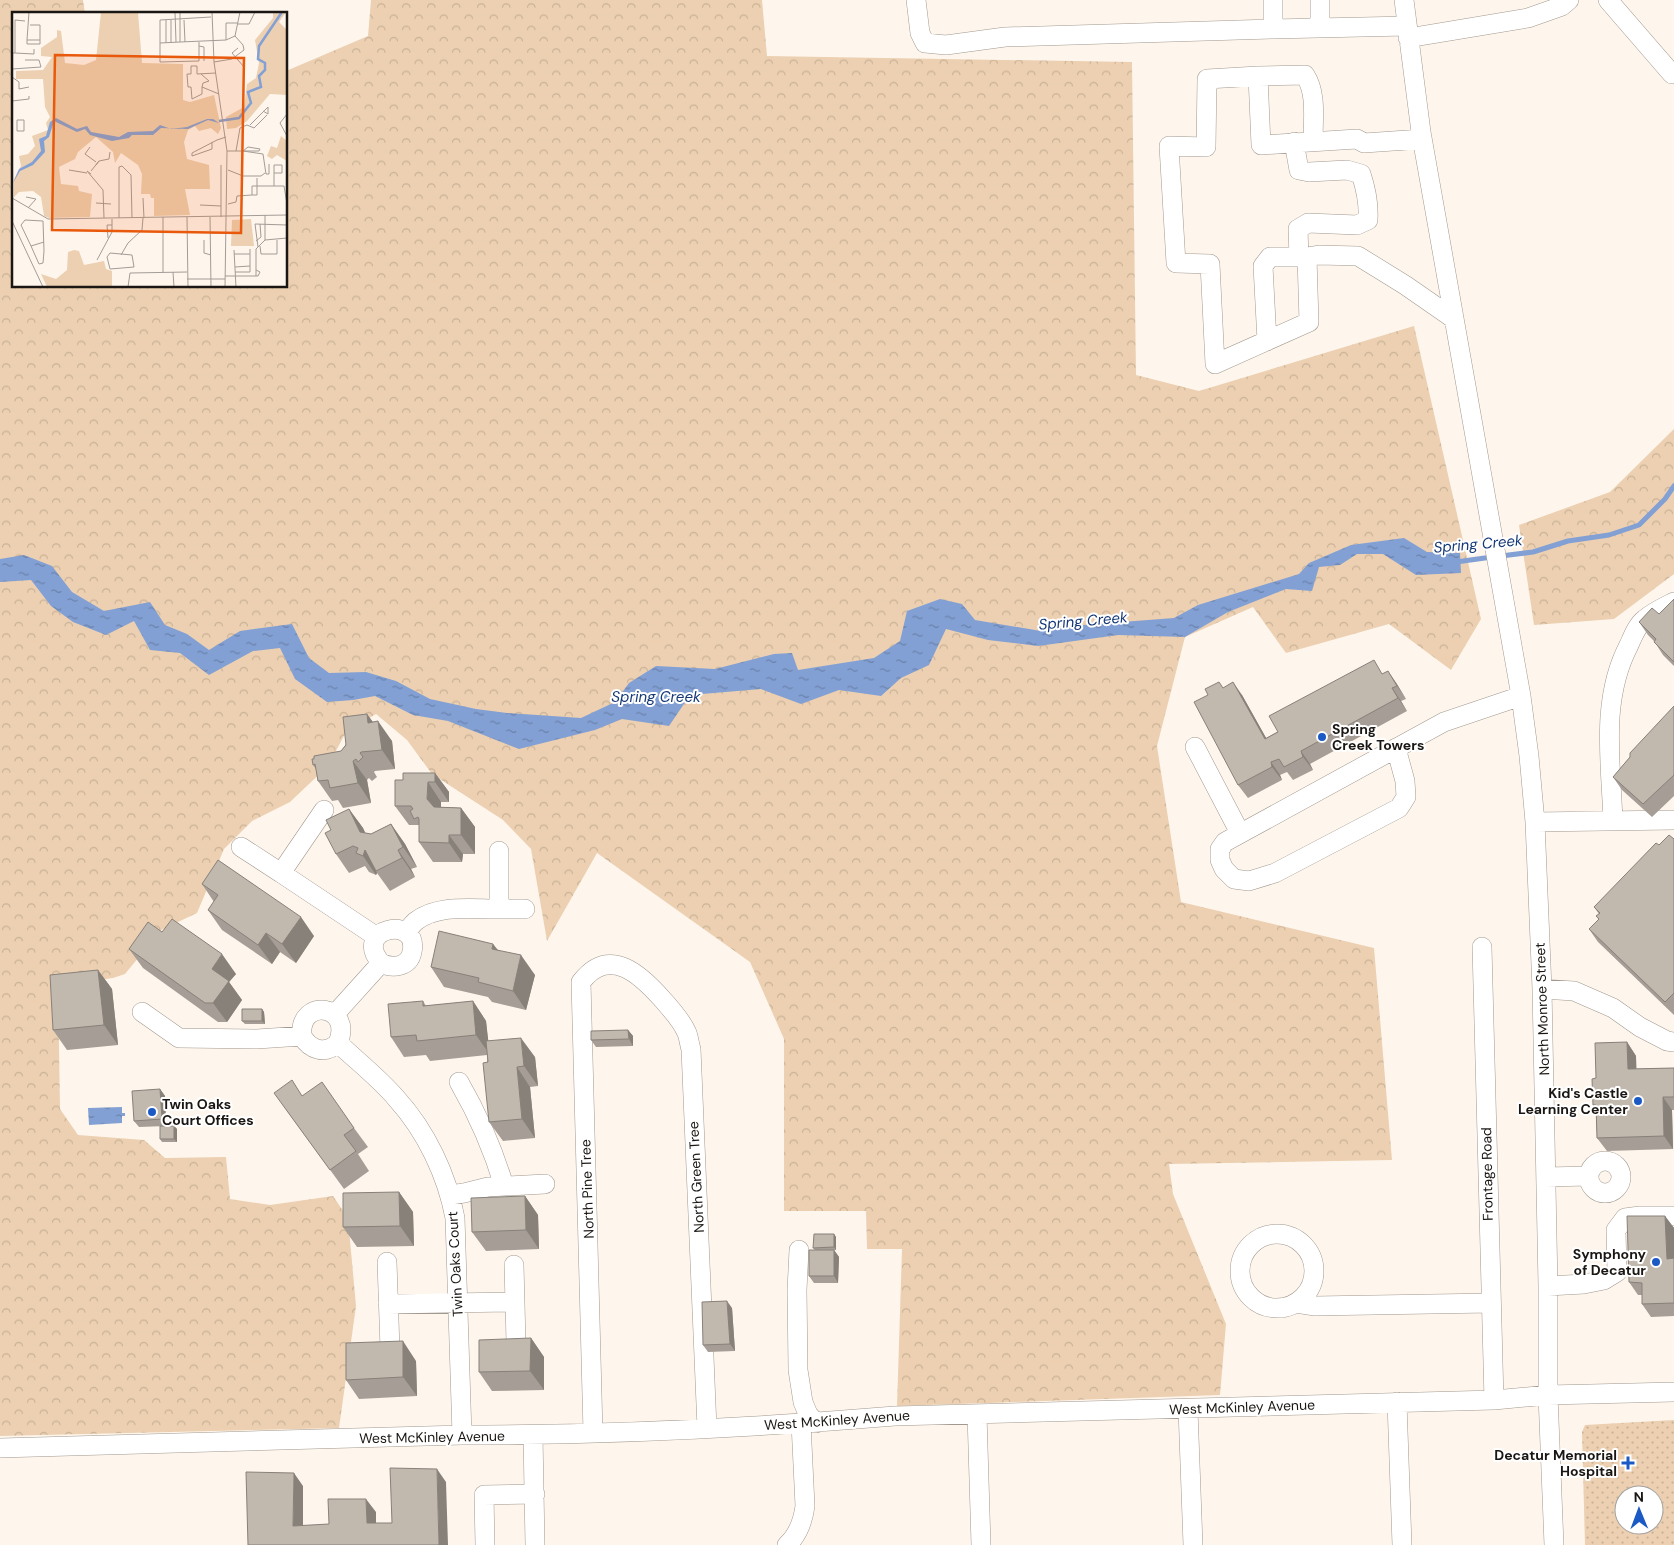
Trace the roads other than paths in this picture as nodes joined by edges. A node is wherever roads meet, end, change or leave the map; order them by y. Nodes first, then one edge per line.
1 (916, 0) edge
2 (1273, 0) edge
3 (1320, 0) edge
4 (1404, 0) edge
5 (1569, 0) edge
6 (1608, 0) edge
7 (1320, 28) junction
8 (1273, 29) junction
9 (1408, 32) junction
10 (1672, 74) dead end
11 (1258, 76) junction
12 (1421, 133) junction
13 (1313, 140) junction
14 (1294, 142) junction
15 (1303, 257) junction
16 (1454, 319) junction
17 (1267, 341) junction
18 (1674, 602) edge
19 (1522, 696) junction
20 (1195, 747) dead end
21 (1396, 748) junction
22 (324, 810) dead end
23 (1674, 820) edge
24 (1613, 821) junction
25 (1535, 822) junction
26 (1240, 833) junction
27 (240, 847) dead end
28 (499, 851) dead end
29 (281, 873) junction
30 (499, 909) junction
31 (525, 909) dead end
32 (406, 933) junction
33 (377, 937) junction
34 (1482, 947) dead end
35 (381, 963) junction
36 (611, 965) joint
37 (1542, 989) junction
38 (142, 1012) dead end
39 (335, 1014) junction
40 (302, 1036) junction
41 (1674, 1042) edge
42 (338, 1043) junction
43 (459, 1082) dead end
44 (1589, 1176) dead end
45 (1546, 1177) junction
46 (544, 1184) dead end
47 (504, 1186) junction
48 (450, 1195) junction
49 (1674, 1216) edge
50 (798, 1250) dead end
51 (387, 1262) dead end
52 (514, 1265) dead end
53 (1548, 1286) junction
54 (515, 1302) junction
55 (458, 1303) junction
56 (1296, 1303) dead end
57 (1490, 1303) junction
58 (388, 1304) junction
59 (516, 1342) edge
60 (390, 1349) edge
61 (1674, 1392) edge
62 (1548, 1395) junction
63 (1494, 1400) junction
64 (1397, 1402) junction
65 (1188, 1409) junction
66 (977, 1414) junction
67 (809, 1423) junction
68 (707, 1428) junction
69 (593, 1432) junction
70 (462, 1435) junction
71 (533, 1435) junction
72 (0, 1448) edge
73 (535, 1494) junction
74 (485, 1545) edge
75 (535, 1545) edge
76 (787, 1545) edge
77 (981, 1545) edge
78 (1193, 1545) edge
79 (1402, 1545) edge
80 (1554, 1545) edge

1 - 8 street
2 - 8 street
3 - 7 street
4 - 9 street, North Monroe Street
5 - 9 street
6 - 10 street
7 - 8 street
7 - 9 street
9 - 12 street, North Monroe Street
11 - 13 street
11 - 14 street
11 - 17 street
12 - 13 street
12 - 16 street, North Monroe Street
13 - 14 street
14 - 15 street
15 - 16 street
15 - 17 street
15 - 17 street
16 - 19 street, North Monroe Street
18 - 24 street
19 - 21 street
19 - 25 street, North Monroe Street
20 - 26 street
21 - 26 street
21 - 26 street
22 - 29 street
23 - 24 street
24 - 25 street
25 - 37 street, North Monroe Street
27 - 29 street
28 - 30 street
29 - 33 street
30 - 31 street
30 - 32 street
32 - 33 street
32 - 35 street
33 - 35 street
34 - 57 street, Frontage Road
35 - 39 street
36 - 68 street, North Green Tree
36 - 69 street, North Pine Tree
37 - 41 street
37 - 45 street, North Monroe Street
38 - 40 street
39 - 40 street
39 - 42 street
40 - 42 street
42 - 48 street, Twin Oaks Court
43 - 47 street
44 - 45 street
45 - 53 street, North Monroe Street
46 - 47 street
47 - 48 street
48 - 55 street, Twin Oaks Court
49 - 53 street
50 - 67 street
51 - 58 street
52 - 54 street
53 - 62 street, North Monroe Street
54 - 55 street
54 - 59 street
55 - 58 street
55 - 70 street, Twin Oaks Court
56 - 57 street
57 - 63 street, Frontage Road
58 - 60 street
61 - 62 street, West McKinley Avenue
62 - 63 street, West McKinley Avenue
62 - 80 street, North Monroe Street
63 - 64 street, West McKinley Avenue
64 - 65 street, West McKinley Avenue
64 - 79 street
65 - 66 street, West McKinley Avenue
65 - 78 street
66 - 67 street, West McKinley Avenue
66 - 77 street
67 - 68 street, West McKinley Avenue
67 - 76 street
68 - 69 street, West McKinley Avenue
69 - 71 street, West McKinley Avenue
70 - 71 street, West McKinley Avenue
70 - 72 street, West McKinley Avenue
71 - 73 street
73 - 74 street
73 - 75 street

